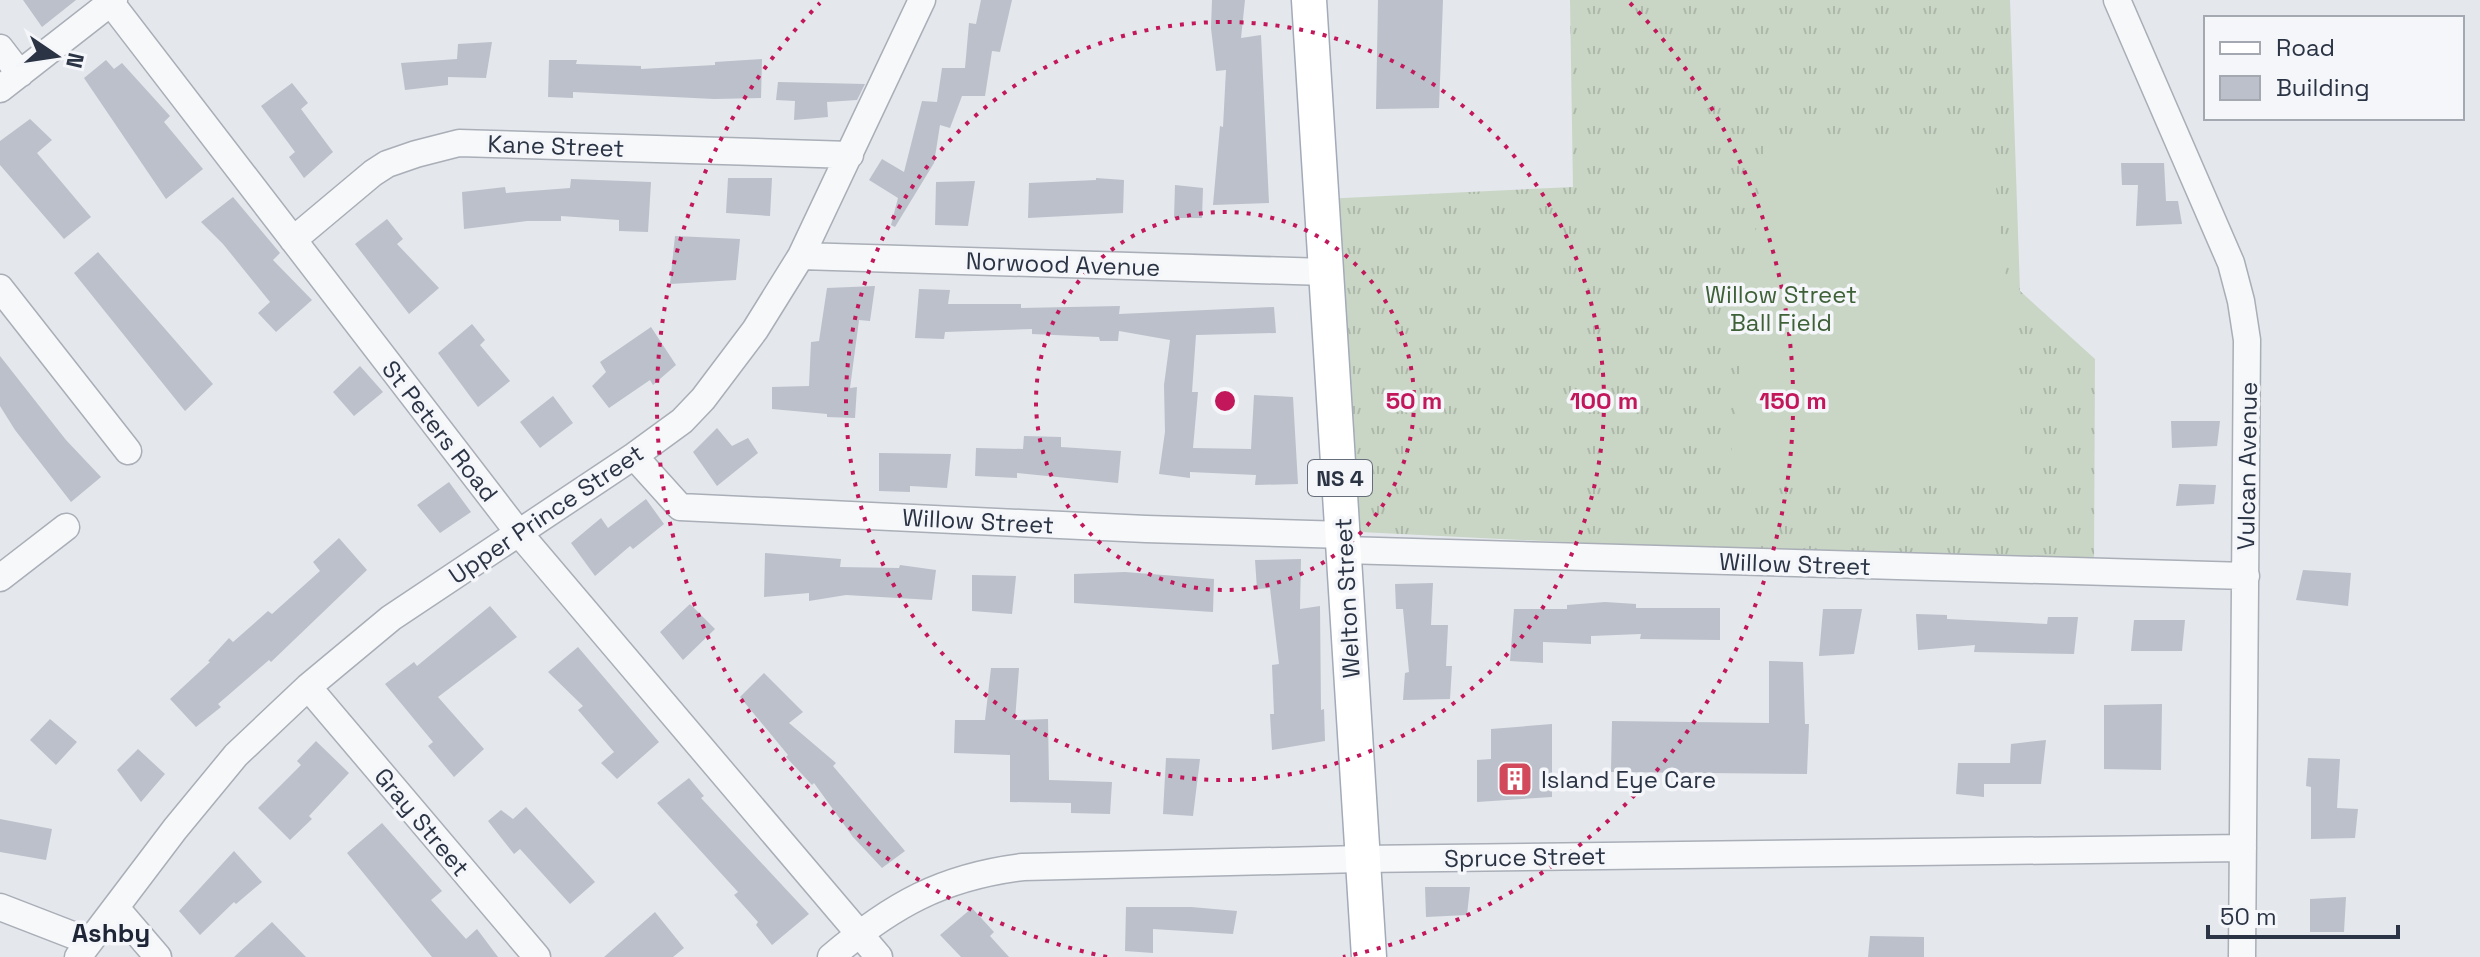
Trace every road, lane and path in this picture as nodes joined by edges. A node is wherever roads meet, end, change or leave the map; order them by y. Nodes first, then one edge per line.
1 (922, 0) edge
2 (1309, 0) edge
3 (2117, 0) edge
4 (112, 1) edge
5 (0, 48) edge
6 (10, 81) edge
7 (850, 155) junction
8 (293, 240) junction
9 (801, 256) junction
10 (1325, 272) junction
11 (0, 288) edge
12 (128, 451) dead end
13 (634, 456) junction
14 (66, 527) dead end
15 (518, 532) junction
16 (1344, 542) junction
17 (2246, 576) junction
18 (0, 578) edge
19 (308, 687) junction
20 (2243, 848) junction
21 (1361, 859) junction
22 (0, 907) edge
23 (116, 908) junction
24 (859, 933) junction
25 (83, 949) edge
26 (158, 957) edge
27 (537, 957) edge
28 (831, 957) edge
29 (879, 957) edge
30 (1369, 957) edge
31 (2242, 957) edge

1 - 7 street, Upper Prince Street
2 - 10 main road, Welton Street / NS 4
3 - 17 street, Vulcan Avenue
4 - 6 street
4 - 8 street, St Peters Road
5 - 6 street
7 - 8 street, Kane Street
7 - 9 street, Upper Prince Street
8 - 15 street, St Peters Road
9 - 10 street, Norwood Avenue
9 - 13 street, Upper Prince Street
10 - 16 main road, Welton Street / NS 4
11 - 12 street
13 - 15 street, Upper Prince Street
13 - 16 street, Willow Street
14 - 18 street
15 - 19 street, Upper Prince Street
15 - 24 street, St Peters Road
16 - 17 street, Willow Street
16 - 21 main road, Welton Street / NS 4
17 - 20 street, Vulcan Avenue
19 - 23 street, Upper Prince Street
19 - 27 street, Gray Street
20 - 21 street, Spruce Street
20 - 31 street, Vulcan Avenue
21 - 24 street, Spruce Street
21 - 30 main road, Welton Street / NS 4
22 - 25 street
23 - 25 street, Upper Prince Street
23 - 26 street
24 - 28 street, Spruce Street
24 - 29 street, St Peters Road

